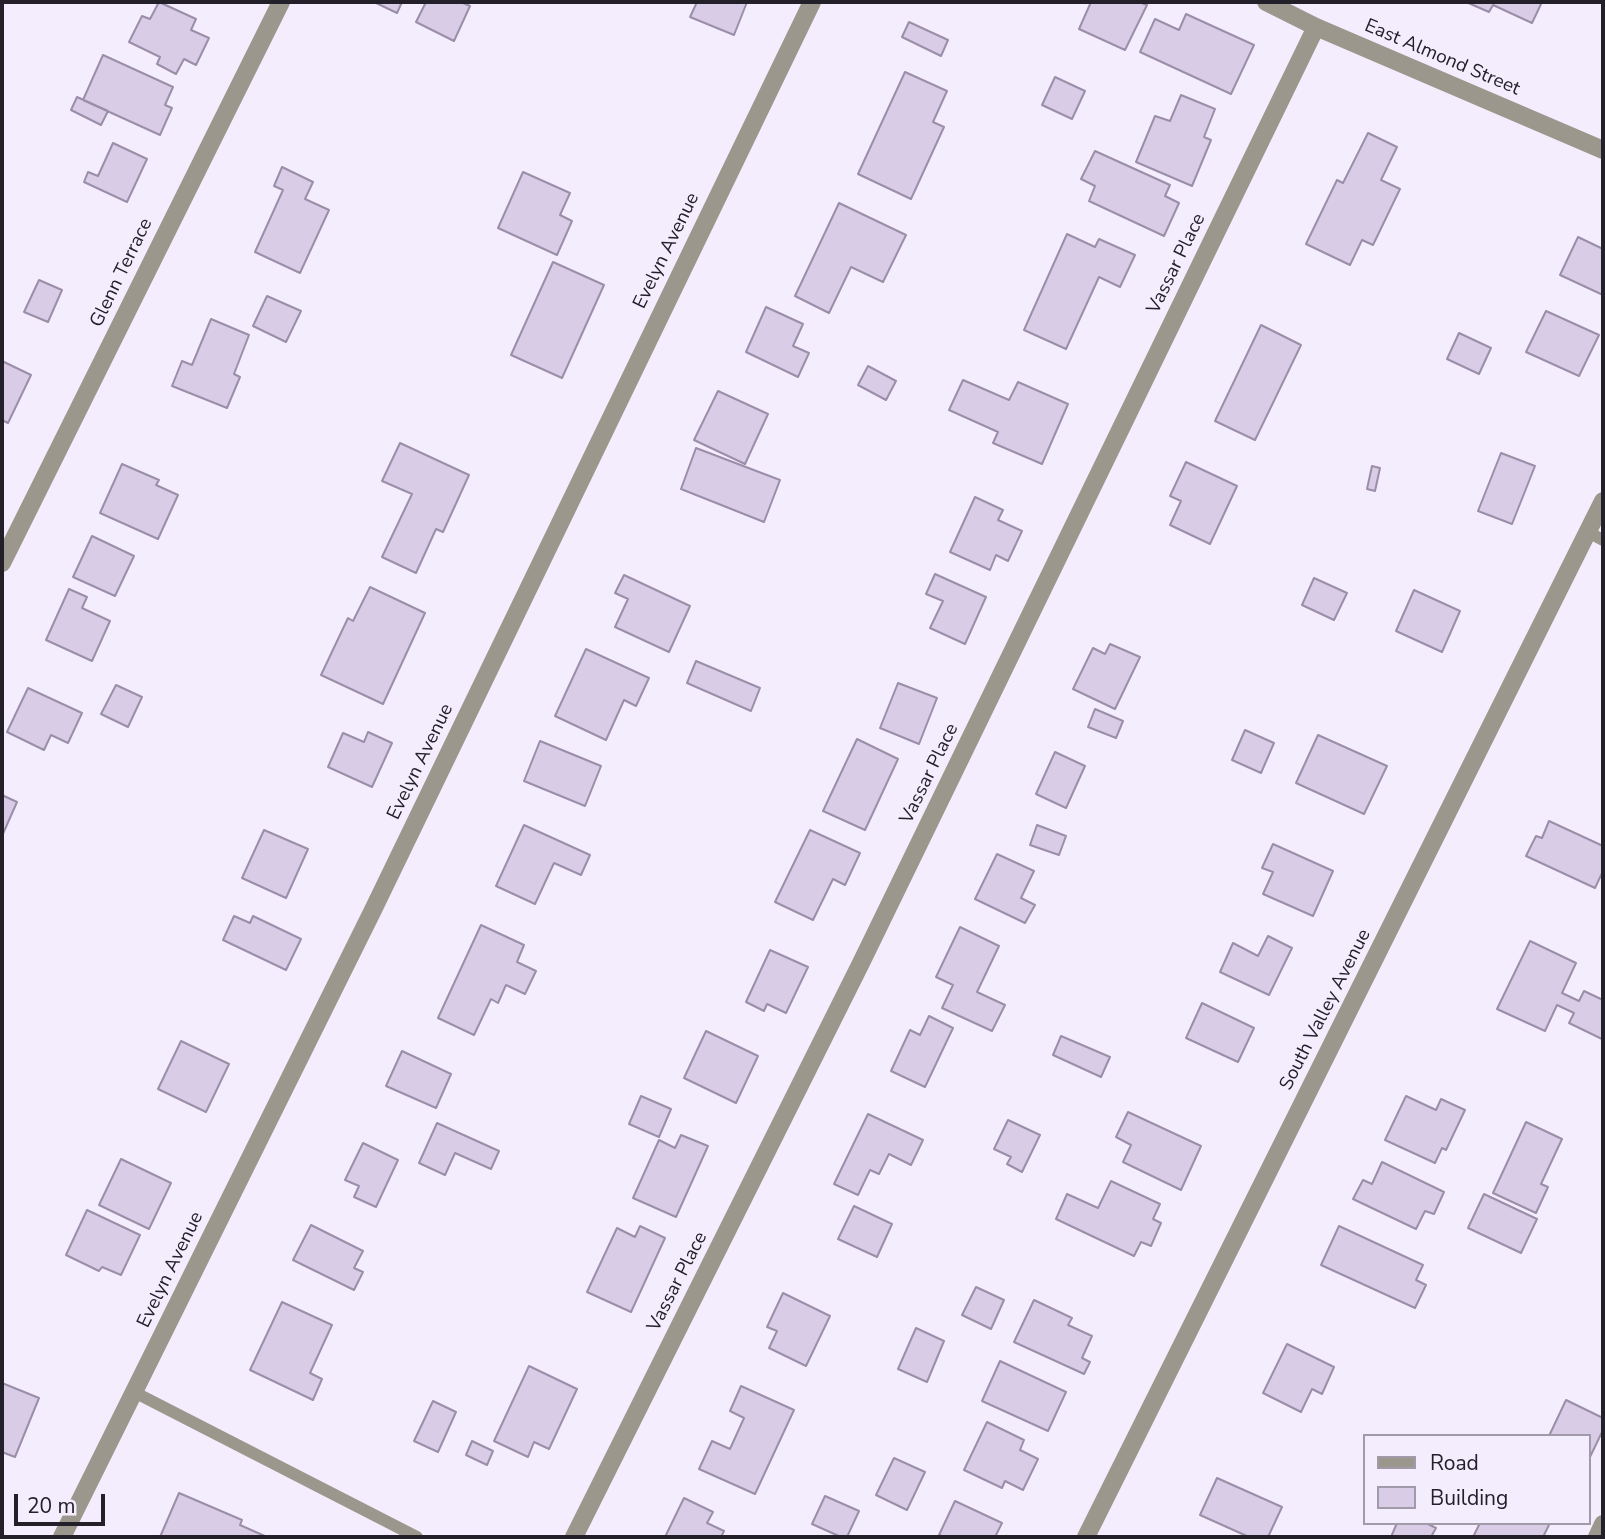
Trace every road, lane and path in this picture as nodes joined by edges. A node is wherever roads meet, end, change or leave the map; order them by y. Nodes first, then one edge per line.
1 (281, 2) edge
2 (812, 2) edge
3 (1266, 2) edge
4 (1316, 27) junction
5 (1603, 150) edge
6 (1603, 501) edge
7 (1595, 536) edge
8 (2, 563) edge
9 (134, 1392) junction
10 (1603, 1524) edge
11 (62, 1537) edge
12 (417, 1537) edge
13 (574, 1537) edge
14 (1086, 1537) edge
15 (1597, 1537) edge

1 - 8 street, Glenn Terrace
2 - 9 street, Evelyn Avenue
3 - 4 street, East Almond Street
4 - 5 street, East Almond Street
4 - 13 street, Vassar Place
6 - 7 street, South Valley Avenue
7 - 14 street, South Valley Avenue
9 - 11 street, Evelyn Avenue
9 - 12 lane
10 - 15 street

